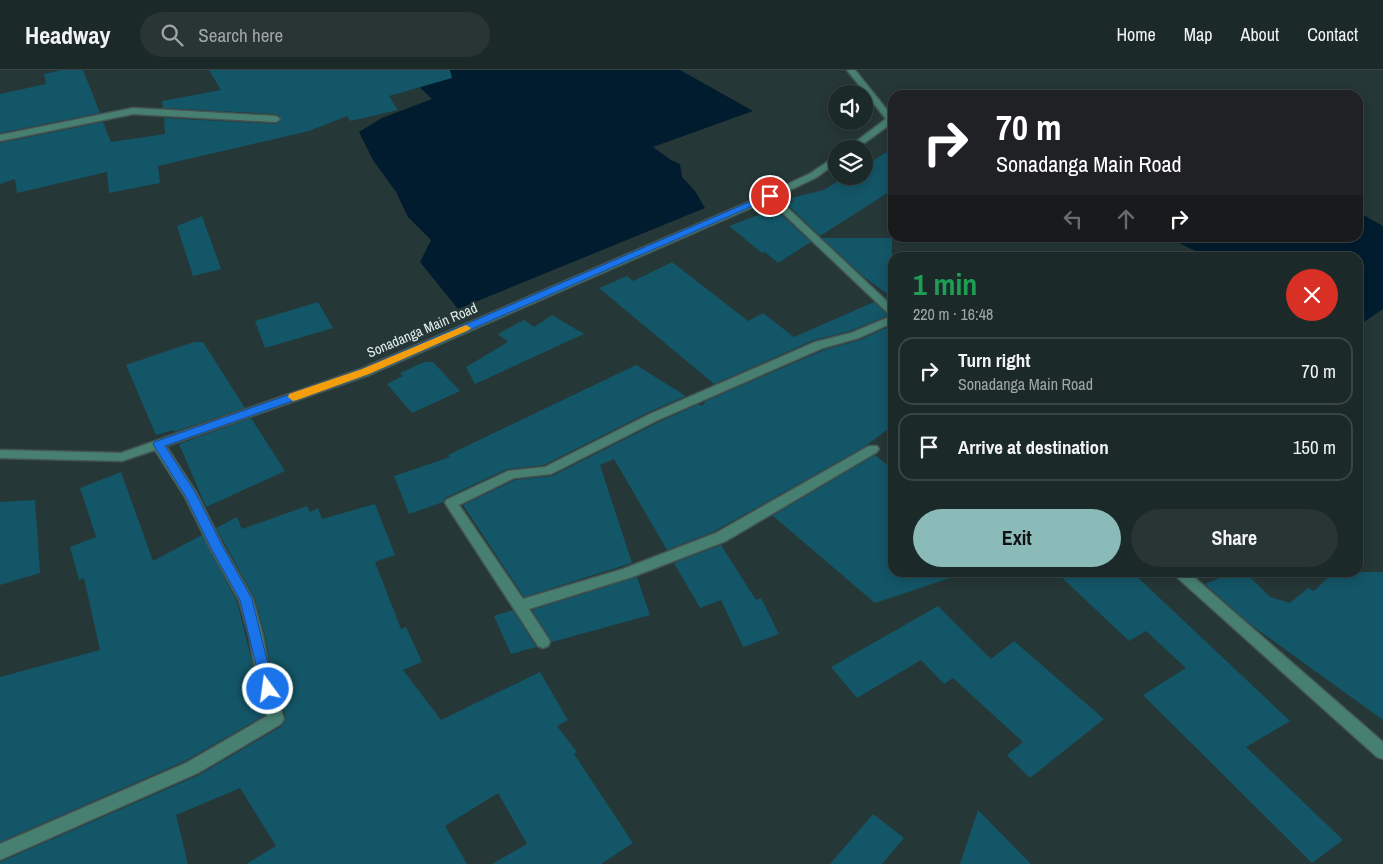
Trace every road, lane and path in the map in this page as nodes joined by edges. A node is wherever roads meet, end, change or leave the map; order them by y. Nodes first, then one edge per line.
1 (851, 70) edge
2 (888, 116) edge
3 (276, 119) dead end
4 (888, 122) edge
5 (0, 138) edge
6 (863, 140) edge
7 (828, 164) edge
8 (770, 196) junction
9 (888, 307) edge
10 (888, 321) edge
11 (158, 444) junction
12 (873, 449) dead end
13 (0, 454) edge
14 (1184, 577) edge
15 (520, 606) junction
16 (543, 642) dead end
17 (1383, 752) edge
18 (0, 852) edge

1 - 2 street
3 - 5 street
4 - 6 street
7 - 8 street, Sonadanga Main Road
8 - 9 street
8 - 11 street, Sonadanga Main Road
10 - 15 street
11 - 13 street, Sonadanga Main Road
11 - 18 street
12 - 15 street
14 - 17 street
15 - 16 street

